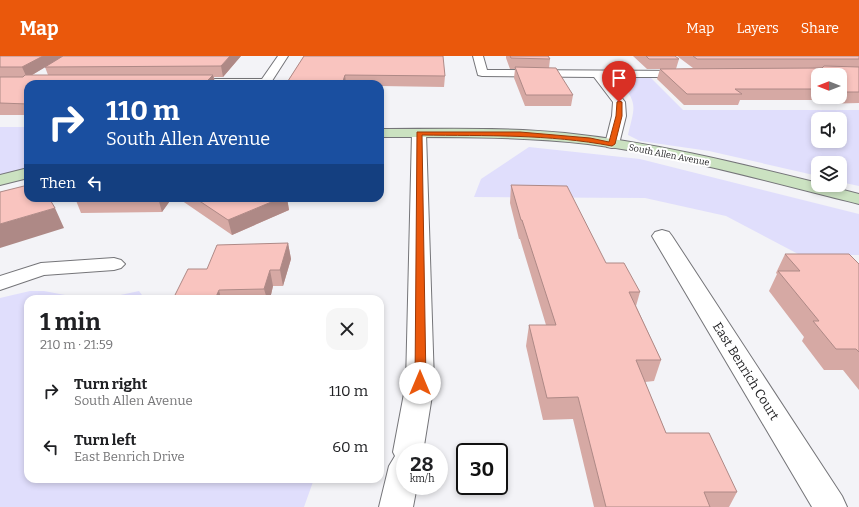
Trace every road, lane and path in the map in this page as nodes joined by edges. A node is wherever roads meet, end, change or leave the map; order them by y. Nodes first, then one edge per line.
1 (283, 56) edge
2 (478, 56) edge
3 (680, 65) edge
4 (598, 74) junction
5 (267, 80) edge
6 (384, 133) edge
7 (419, 133) junction
8 (612, 144) junction
9 (24, 174) edge
10 (0, 180) edge
11 (859, 199) edge
12 (662, 236) dead end
13 (114, 264) dead end
14 (0, 283) edge
15 (410, 443) edge
16 (399, 495) edge
17 (396, 507) edge
18 (830, 507) edge

1 - 5 street
2 - 4 street
3 - 4 street
4 - 8 street
6 - 7 street, South Allen Avenue
7 - 8 street, South Allen Avenue
7 - 15 street
8 - 11 street, South Allen Avenue
9 - 10 street
12 - 18 street, East Benrich Court
13 - 14 street
16 - 17 street

